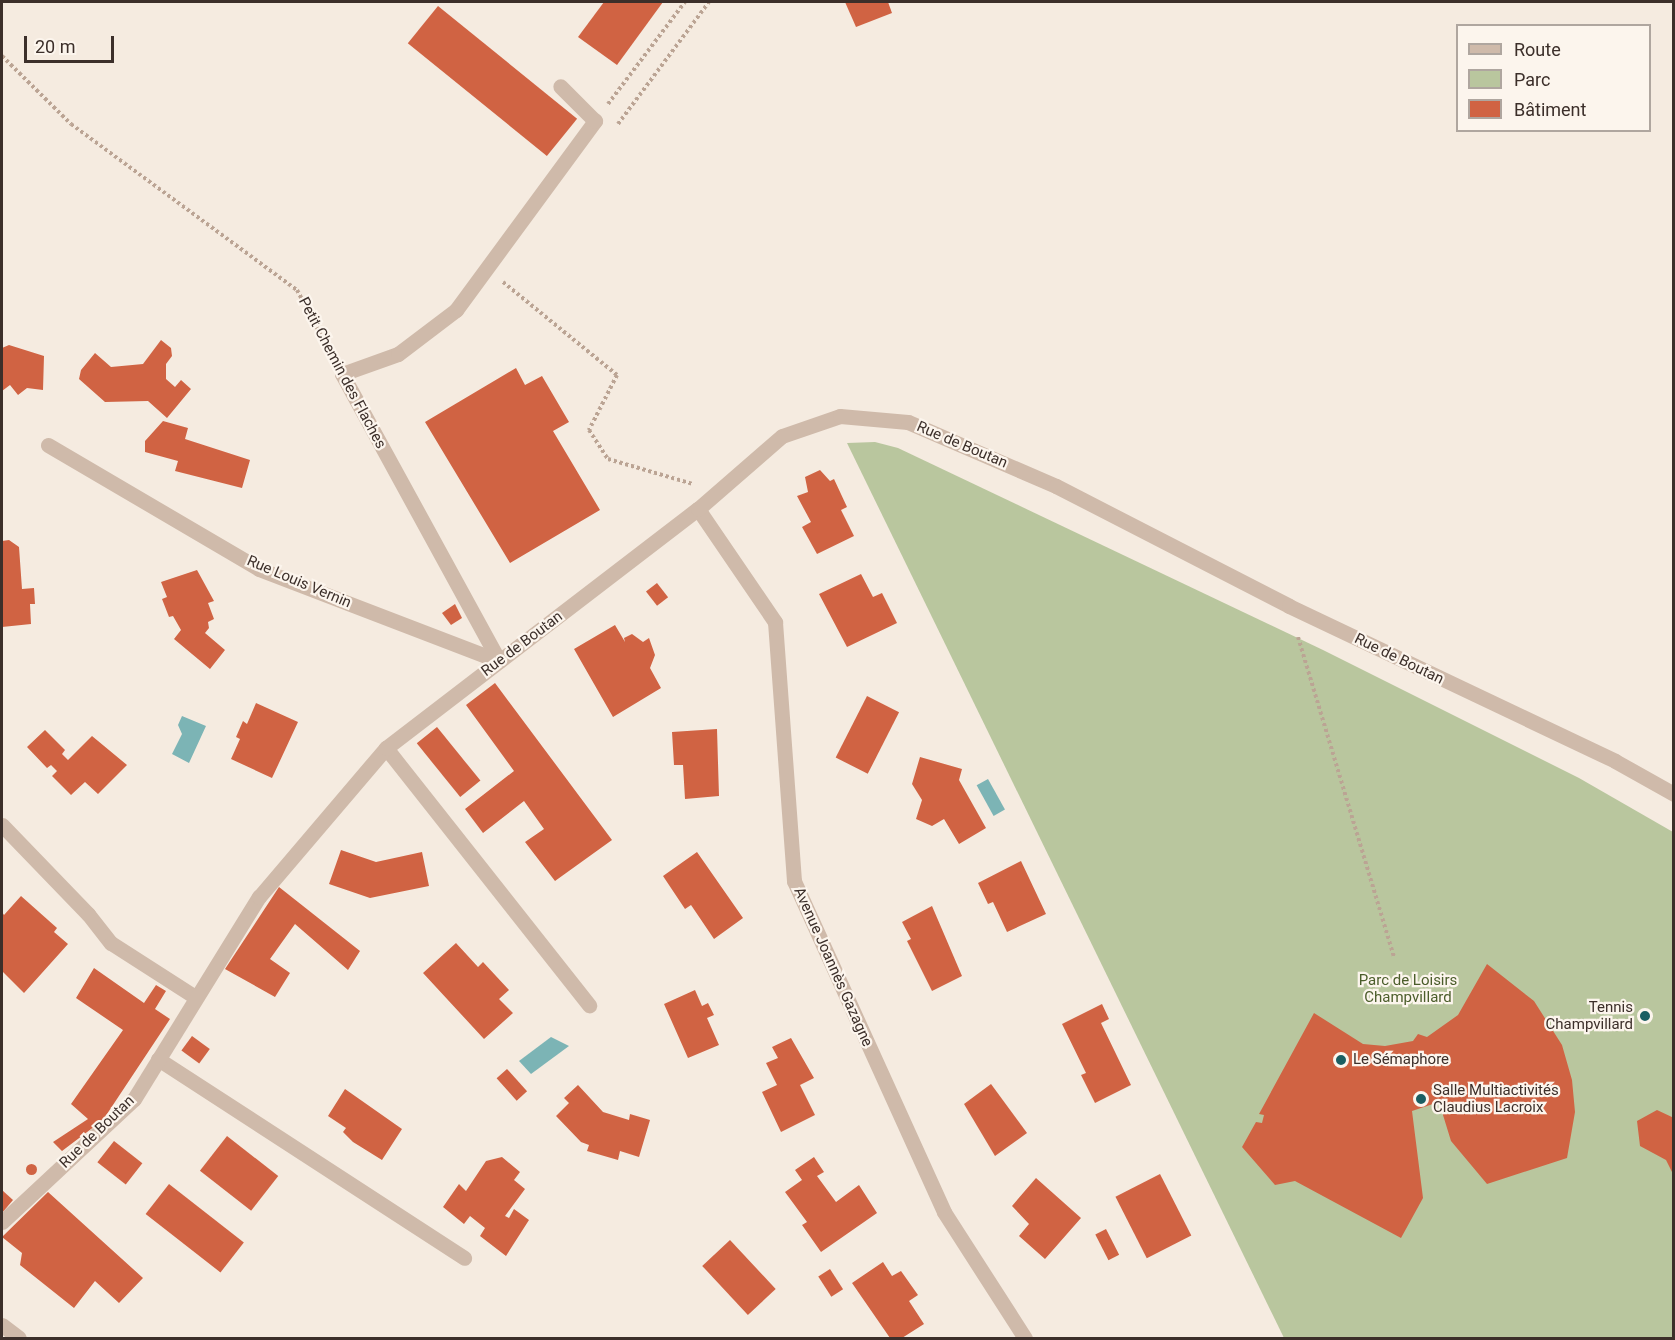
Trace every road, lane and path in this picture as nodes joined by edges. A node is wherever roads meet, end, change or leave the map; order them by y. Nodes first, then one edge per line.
1 (685, 2) edge
2 (709, 2) edge
3 (2, 56) edge
4 (560, 86) dead end
5 (595, 121) junction
6 (616, 127) dead end
7 (510, 272) dead end
8 (342, 374) junction
9 (48, 445) dead end
10 (716, 490) junction
11 (698, 509) junction
12 (1289, 606) junction
13 (499, 661) junction
14 (386, 748) junction
15 (1674, 794) edge
16 (2, 825) edge
17 (1394, 958) dead end
18 (195, 997) junction
19 (589, 1005) dead end
20 (158, 1059) junction
21 (2, 1222) edge
22 (464, 1258) dead end
23 (2, 1325) edge
24 (19, 1338) edge
25 (1025, 1338) edge

1 - 5 path
2 - 6 path
3 - 8 path, Petit Chemin des Flaches
4 - 5 street
5 - 8 street
7 - 10 path
8 - 13 street, Petit Chemin des Flaches
9 - 13 street, Rue Louis Vernin
10 - 11 street, Rue de Boutan
10 - 12 street, Rue de Boutan
11 - 13 street, Rue de Boutan
11 - 25 street, Avenue Joannès Gazagne
12 - 15 street, Rue de Boutan
12 - 17 path
13 - 14 street, Rue de Boutan
14 - 18 street, Rue de Boutan
14 - 19 street
16 - 18 street
18 - 20 street, Rue de Boutan
20 - 21 street, Rue de Boutan
20 - 22 street
23 - 24 street

